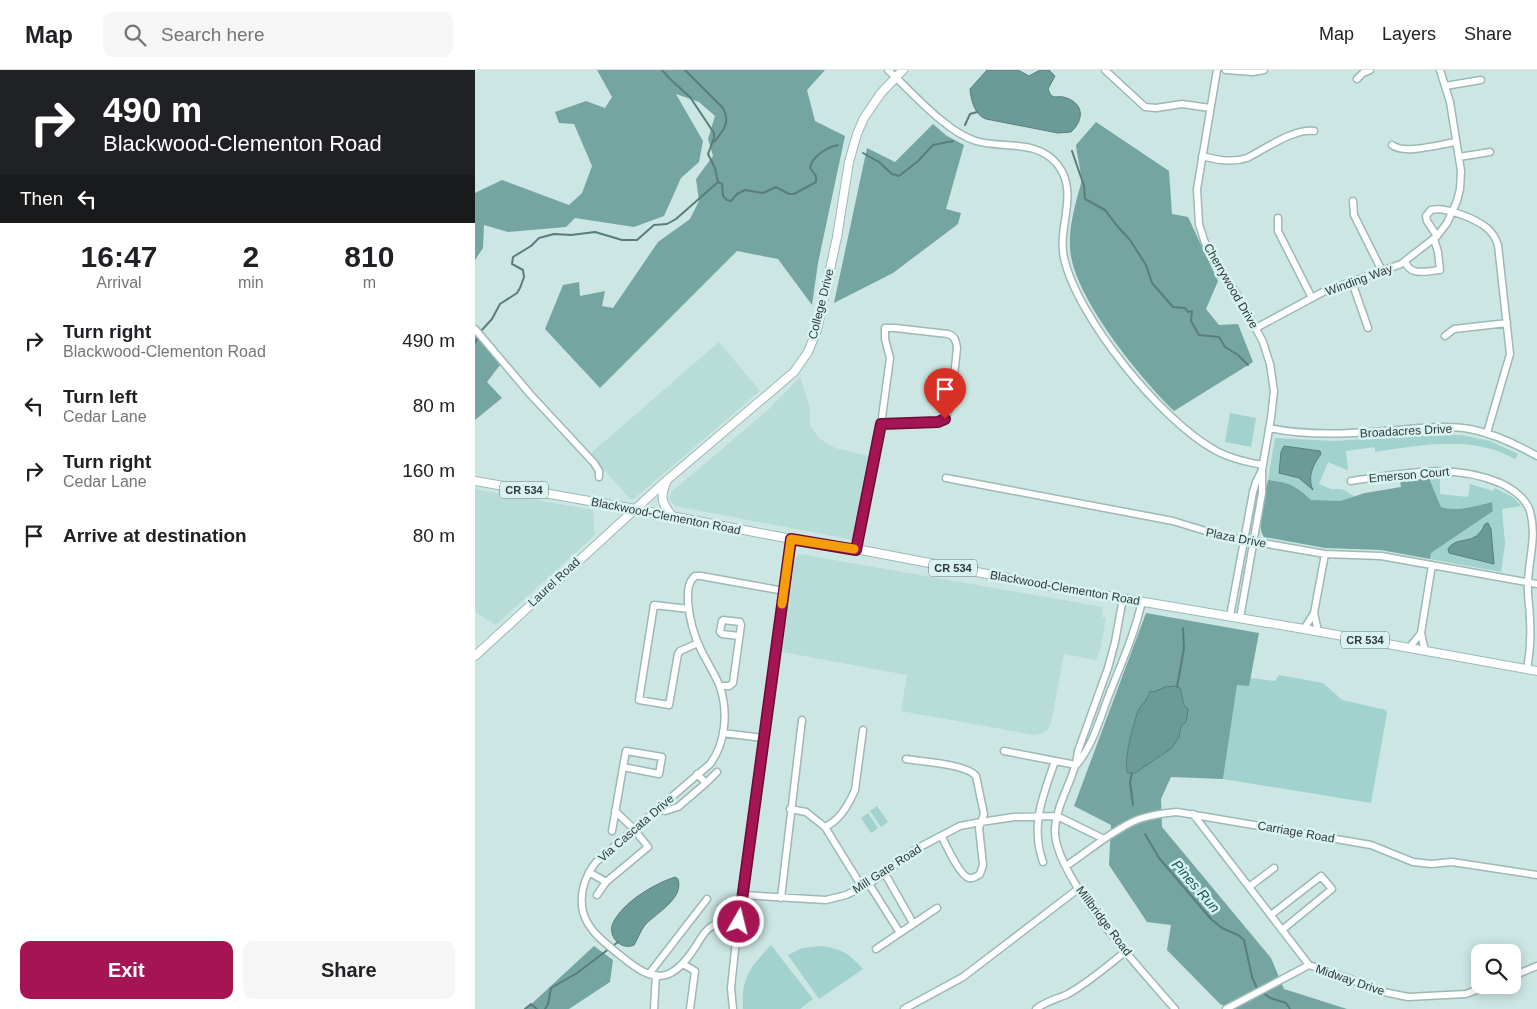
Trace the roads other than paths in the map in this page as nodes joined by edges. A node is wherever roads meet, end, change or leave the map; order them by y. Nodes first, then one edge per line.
1 (888, 70) edge
2 (903, 70) edge
3 (1105, 70) edge
4 (1217, 70) edge
5 (1226, 70) edge
6 (1264, 70) edge
7 (1370, 70) edge
8 (1440, 70) edge
9 (896, 78) junction
10 (1357, 79) dead end
11 (1481, 80) dead end
12 (1445, 86) junction
13 (1211, 108) junction
14 (1314, 131) dead end
15 (1456, 142) junction
16 (1393, 145) dead end
17 (1491, 152) dead end
18 (1202, 156) junction
19 (1459, 157) junction
20 (1353, 201) dead end
21 (1453, 212) junction
22 (1278, 218) dead end
23 (1436, 237) junction
24 (1405, 261) junction
25 (1383, 272) junction
26 (1352, 282) junction
27 (1312, 298) junction
28 (1507, 323) junction
29 (1255, 328) junction
30 (1367, 328) dead end
31 (475, 329) edge
32 (1445, 336) dead end
33 (881, 424) junction
34 (1269, 428) junction
35 (1487, 433) junction
36 (1537, 456) edge
37 (1262, 468) junction
38 (599, 477) dead end
39 (946, 478) dead end
40 (667, 480) junction
41 (1351, 481) dead end
42 (475, 482) edge
43 (635, 510) junction
44 (673, 517) junction
45 (791, 539) junction
46 (1244, 540) junction
47 (1253, 542) junction
48 (856, 550) junction
49 (1325, 554) junction
50 (1432, 565) junction
51 (1527, 583) junction
52 (1537, 584) edge
53 (784, 591) junction
54 (1123, 598) junction
55 (1142, 601) junction
56 (689, 609) junction
57 (1313, 613) junction
58 (1230, 616) junction
59 (1240, 618) junction
60 (1304, 629) junction
61 (1318, 632) junction
62 (1421, 633) junction
63 (739, 636) dead end
64 (698, 643) junction
65 (1409, 648) junction
66 (1425, 651) junction
67 (475, 656) edge
68 (1527, 669) junction
69 (1537, 671) edge
70 (719, 686) junction
71 (802, 720) dead end
72 (863, 730) dead end
73 (723, 733) junction
74 (763, 738) junction
75 (1004, 751) dead end
76 (906, 759) dead end
77 (1055, 761) junction
78 (1076, 765) junction
79 (623, 767) junction
80 (717, 772) dead end
81 (697, 774) junction
82 (706, 783) junction
83 (659, 808) junction
84 (790, 809) junction
85 (615, 811) junction
86 (1193, 814) junction
87 (1037, 816) junction
88 (1057, 816) junction
89 (981, 822) junction
90 (825, 827) junction
91 (634, 829) junction
92 (612, 831) dead end
93 (942, 837) junction
94 (1104, 839) junction
95 (1043, 862) dead end
96 (1066, 866) junction
97 (1274, 868) dead end
98 (589, 872) junction
99 (884, 872) junction
100 (1537, 875) edge
101 (606, 882) junction
102 (865, 885) junction
103 (1249, 887) junction
104 (1077, 888) junction
105 (597, 895) dead end
106 (743, 895) junction
107 (781, 898) junction
108 (707, 899) dead end
109 (937, 908) dead end
110 (1271, 915) junction
111 (739, 922) junction
112 (913, 923) junction
113 (1282, 930) junction
114 (900, 933) junction
115 (876, 949) dead end
116 (1126, 952) junction
117 (683, 964) junction
118 (1309, 965) junction
119 (1537, 966) edge
120 (1521, 973) edge
121 (652, 975) junction
122 (1471, 992) edge
123 (654, 1009) edge
124 (690, 1009) edge
125 (733, 1009) edge
126 (904, 1009) edge
127 (1036, 1009) edge
128 (1175, 1009) edge
129 (1226, 1009) edge

1 - 9 street
2 - 9 main road, College Drive
3 - 13 street
4 - 13 street, Cherrywood Drive
5 - 6 street
7 - 10 street
8 - 12 street, Winding Way
9 - 37 street
9 - 40 main road, College Drive
11 - 12 street
12 - 15 street, Winding Way
13 - 18 street, Cherrywood Drive
14 - 18 street
15 - 16 street
15 - 19 street, Winding Way
17 - 19 street
18 - 29 street, Cherrywood Drive
19 - 21 street, Winding Way
20 - 25 street
21 - 23 street, Winding Way
21 - 23 street
21 - 28 street
22 - 27 street
23 - 24 street, Winding Way
23 - 24 street
24 - 25 street, Winding Way
25 - 26 street, Winding Way
26 - 27 street, Winding Way
26 - 30 street
27 - 29 street, Winding Way
28 - 32 street
28 - 35 street
29 - 34 street, Cherrywood Drive
31 - 38 street
33 - 33 street
33 - 48 street
34 - 35 street, Broadacres Drive
34 - 37 street, Cherrywood Drive
35 - 36 street, Broadacres Drive
37 - 46 street, Cherrywood Drive
37 - 47 street, Cherrywood Drive
39 - 46 street, Plaza Drive
40 - 43 main road, College Drive
40 - 44 main road
41 - 51 street, Emerson Court
42 - 43 main road, Blackwood-Clementon Road / CR 534
43 - 44 main road, Blackwood-Clementon Road / CR 534
43 - 67 main road, Laurel Road
44 - 45 main road, Blackwood-Clementon Road / CR 534
45 - 48 main road, Blackwood-Clementon Road / CR 534
45 - 53 street
46 - 47 street, Plaza Drive
46 - 58 street, Cherrywood Drive
47 - 49 street, Plaza Drive
47 - 59 street, Cherrywood Drive
48 - 54 main road, Blackwood-Clementon Road / CR 534
49 - 50 street, Plaza Drive
49 - 57 street
50 - 51 street, Plaza Drive
50 - 62 street
51 - 52 street, Plaza Drive
51 - 68 street, Emerson Court
53 - 56 street, Via Cascata Drive
53 - 74 street
54 - 55 main road, Blackwood-Clementon Road / CR 534
54 - 78 street, Millbridge Road
55 - 58 main road, Blackwood-Clementon Road / CR 534
55 - 78 street, Millbridge Road
56 - 64 street, Via Cascata Drive
56 - 64 street
57 - 60 street
57 - 61 street
58 - 59 main road, Blackwood-Clementon Road / CR 534
59 - 60 main road, Blackwood-Clementon Road / CR 534
60 - 61 main road, Blackwood-Clementon Road / CR 534
61 - 65 main road, Blackwood-Clementon Road / CR 534
62 - 65 street
62 - 66 street
63 - 70 street
64 - 70 street, Via Cascata Drive
65 - 66 main road, Blackwood-Clementon Road / CR 534
66 - 68 main road, Blackwood-Clementon Road / CR 534
68 - 69 main road, Blackwood-Clementon Road / CR 534
70 - 73 street, Via Cascata Drive
71 - 84 street
72 - 90 street
73 - 74 street
73 - 81 street, Via Cascata Drive
74 - 106 street
75 - 77 street
76 - 89 street
77 - 78 street
77 - 87 street
78 - 88 street, Millbridge Road
79 - 79 street
79 - 85 street
80 - 82 street
81 - 82 street
81 - 83 street, Via Cascata Drive
82 - 83 street
83 - 91 street, Via Cascata Drive
84 - 90 street
84 - 107 street
85 - 91 street
85 - 92 street
86 - 94 street, Carriage Road
86 - 100 street, Carriage Road
86 - 103 street, Midway Drive
87 - 88 street, Mill Gate Road
87 - 89 street, Mill Gate Road
87 - 95 street
88 - 94 street
88 - 96 street, Millbridge Road
89 - 93 street, Mill Gate Road
89 - 93 street
90 - 102 street
91 - 98 street, Via Cascata Drive
91 - 101 street
93 - 99 street, Mill Gate Road
94 - 96 street, Carriage Road
96 - 104 street, Millbridge Road
97 - 103 street
98 - 101 street
98 - 121 street, Via Cascata Drive
99 - 102 street, Mill Gate Road
99 - 112 street
101 - 105 street
102 - 107 street, Mill Gate Road
102 - 114 street
103 - 110 street, Midway Drive
104 - 116 street, Millbridge Road
104 - 126 street
106 - 107 street, Mill Gate Road
106 - 111 street
108 - 121 street
109 - 112 street
110 - 113 street, Midway Drive
110 - 113 street
111 - 117 street
111 - 125 street
112 - 114 street
113 - 118 street, Midway Drive
114 - 115 street
116 - 127 street
116 - 128 street, Millbridge Road
117 - 121 street
117 - 124 street
118 - 122 street, Midway Drive
118 - 129 street
119 - 120 street
121 - 123 street

